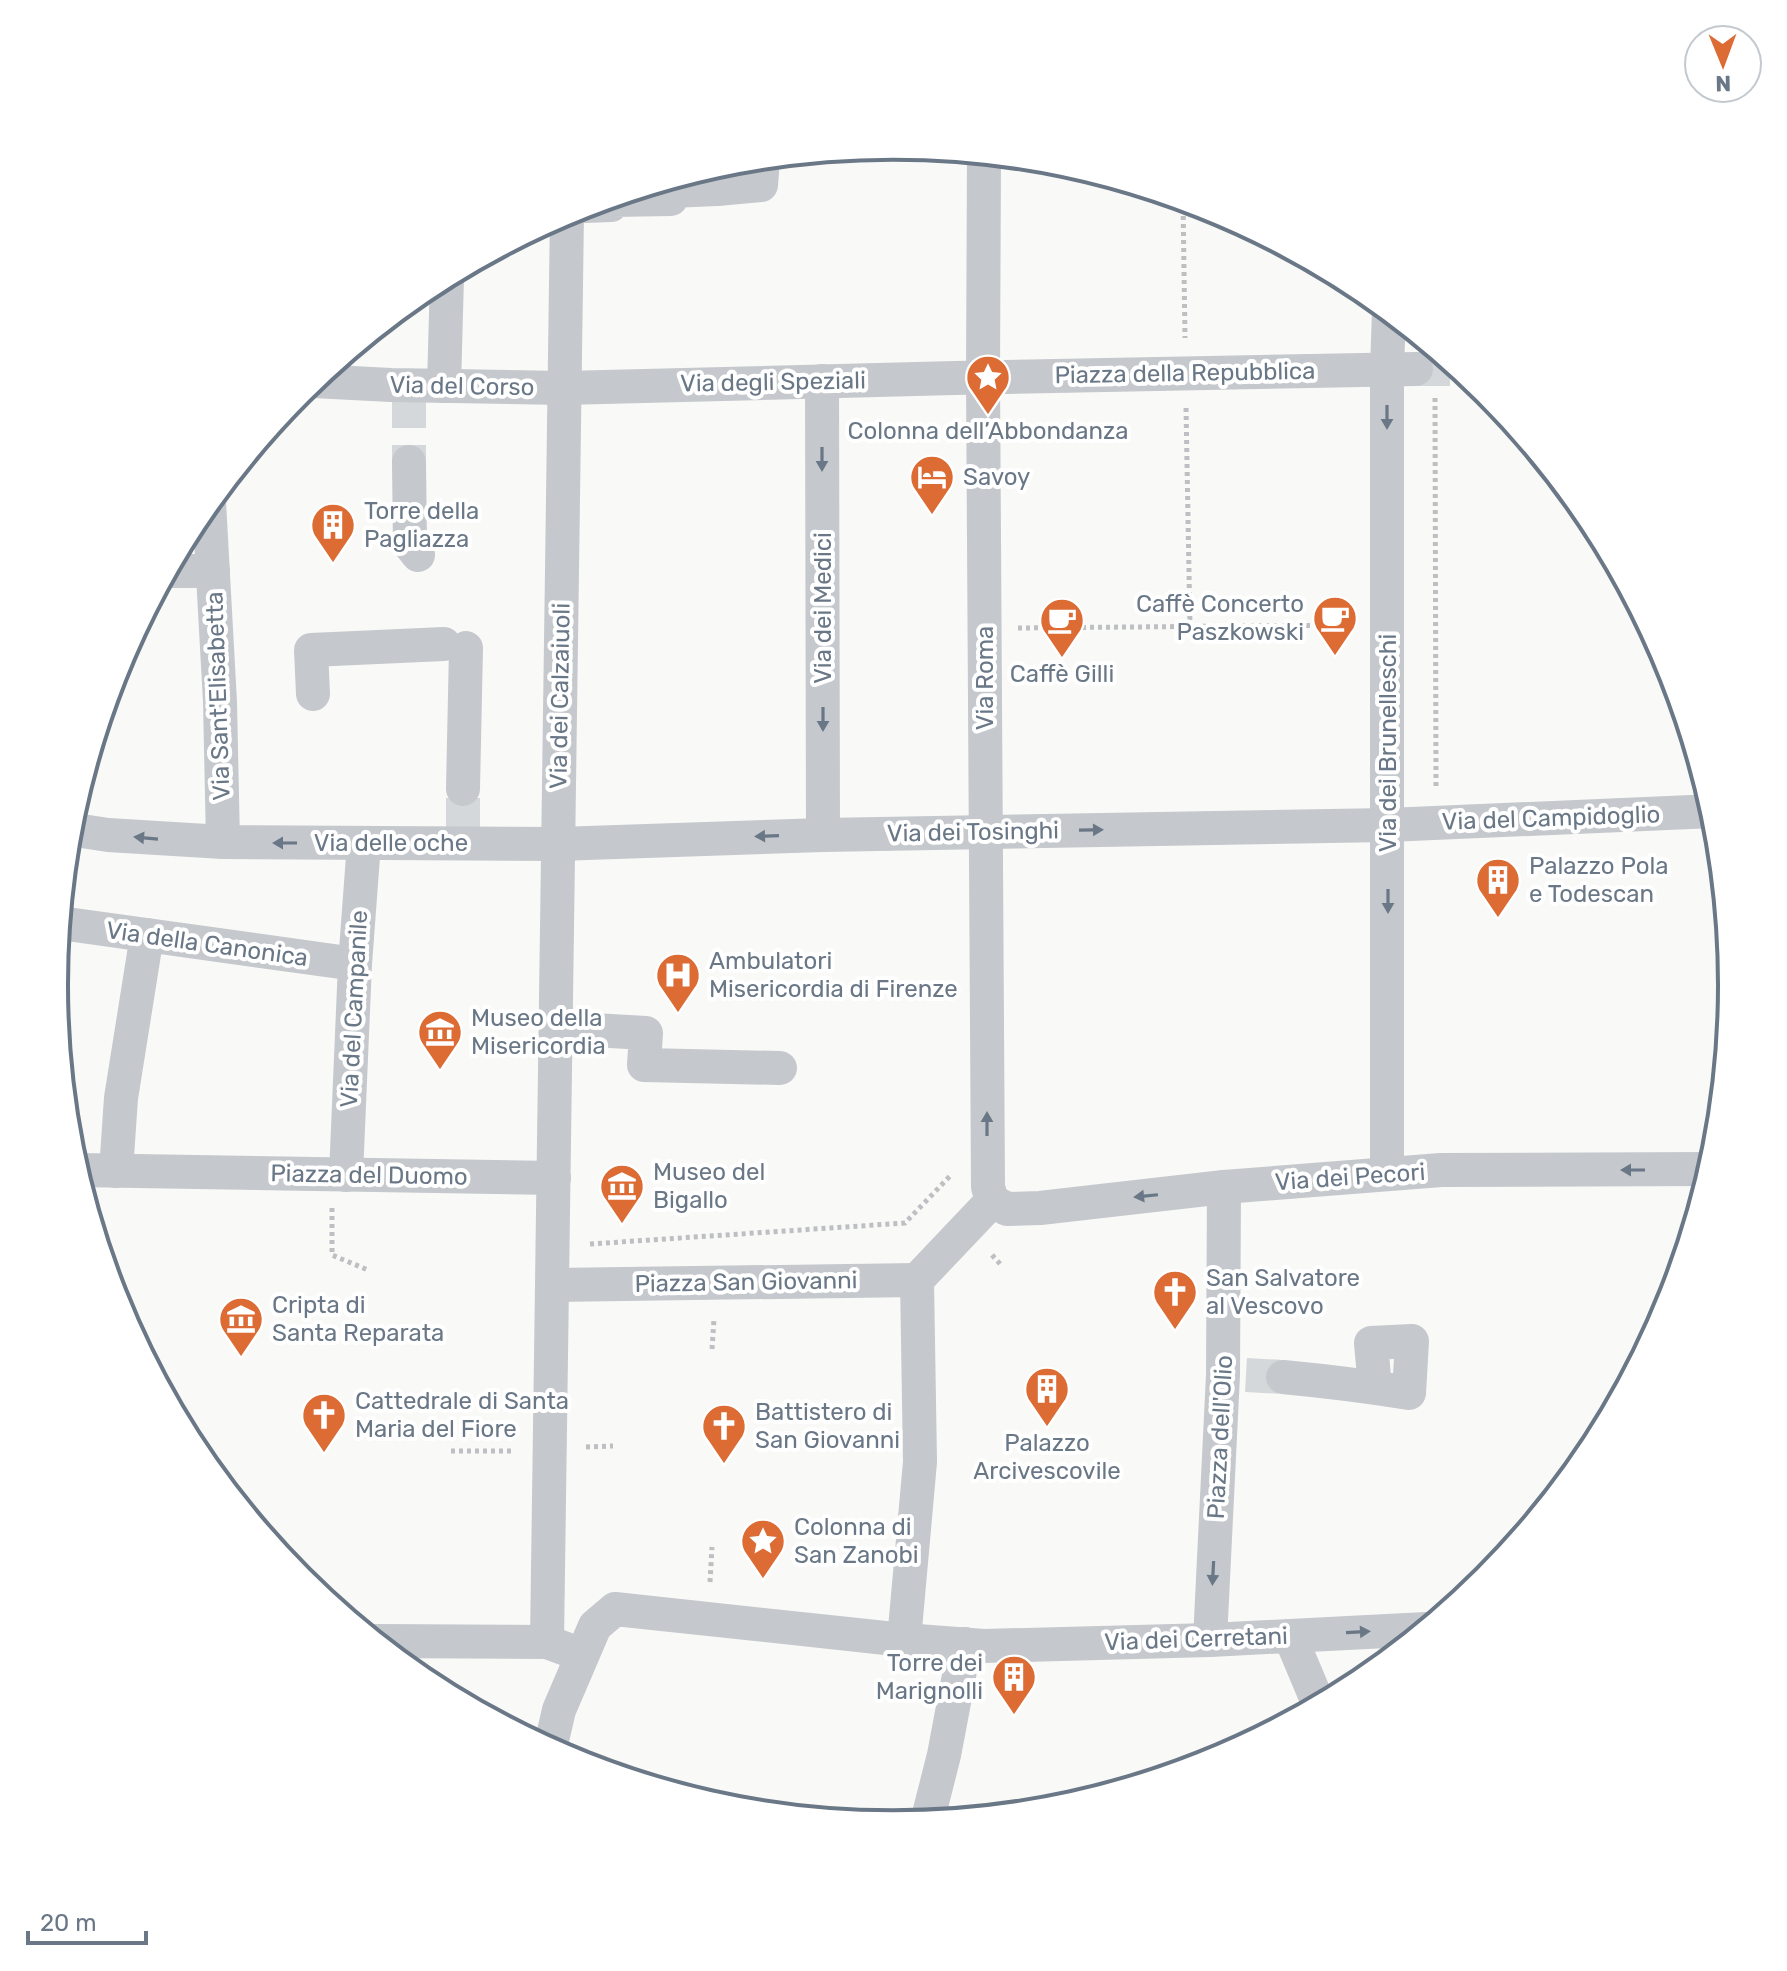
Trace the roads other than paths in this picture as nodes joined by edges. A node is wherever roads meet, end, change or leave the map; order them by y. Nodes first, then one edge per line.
1 (984, 165) edge
2 (762, 171) edge
3 (720, 179) edge
4 (670, 191) edge
5 (643, 199) edge
6 (567, 228) edge
7 (447, 292) edge
8 (1396, 331) edge
9 (1412, 374) junction
10 (983, 377) junction
11 (822, 381) junction
12 (331, 382) edge
13 (444, 386) junction
14 (564, 388) junction
15 (409, 462) tunnel mouth
16 (210, 523) edge
17 (418, 555) dead end
18 (180, 571) edge
19 (213, 571) junction
20 (313, 694) dead end
21 (463, 789) tunnel mouth
22 (1700, 812) edge
23 (1388, 825) junction
24 (83, 831) edge
25 (985, 832) junction
26 (823, 835) junction
27 (223, 842) junction
28 (364, 843) junction
29 (558, 844) junction
30 (71, 924) edge
31 (147, 935) junction
32 (355, 964) junction
33 (557, 1028) junction
34 (780, 1068) dead end
35 (1698, 1169) edge
36 (89, 1170) edge
37 (116, 1171) junction
38 (1387, 1174) junction
39 (339, 1175) junction
40 (554, 1178) junction
41 (1224, 1187) junction
42 (992, 1201) junction
43 (917, 1280) junction
44 (564, 1285) junction
45 (1283, 1377) tunnel mouth
46 (1375, 1388) dead end
47 (1408, 1630) edge
48 (1290, 1636) junction
49 (904, 1640) junction
50 (1210, 1640) junction
51 (393, 1641) edge
52 (589, 1641) junction
53 (547, 1642) junction
54 (965, 1644) junction
55 (1315, 1695) edge
56 (553, 1737) edge
57 (930, 1810) edge

1 - 10 street, Via Roma
2 - 3 street
4 - 5 street
6 - 14 street, Via dei Calzaiuoli
7 - 13 street
8 - 9 street, Via dei Brunelleschi
9 - 10 street, Piazza della Repubblica
9 -> 23 street, Via dei Brunelleschi
10 - 11 street, Via degli Speziali
10 - 25 street, Via Roma
11 - 14 street, Via degli Speziali
11 -> 26 street, Via dei Medici
12 - 13 street, Via del Corso
13 - 14 street, Via del Corso
14 - 29 street, Via dei Calzaiuoli
15 - 17 street
16 - 19 street, Via Sant'Elisabetta
18 - 19 street
19 - 27 street, Via Sant'Elisabetta
20 - 21 street
22 - 23 street, Via del Campidoglio
25 -> 23 street, Via dei Tosinghi
23 -> 38 street, Via dei Brunelleschi
27 -> 24 street
25 - 26 street, Via dei Tosinghi
42 -> 25 street, Via Roma
26 -> 29 street, Via dei Tosinghi
28 -> 27 street, Via delle oche
28 - 29 street, Via delle oche
28 - 32 street, Via del Campanile
29 - 33 street, Via dei Calzaiuoli
30 - 31 street, Via della Canonica
31 - 32 street, Via della Canonica
31 - 37 street
32 - 39 street, Via del Campanile
33 - 34 street
33 - 40 street, Via dei Calzaiuoli
35 -> 38 street, Via dei Pecori
36 - 37 street, Piazza del Duomo
37 - 39 street, Piazza del Duomo
38 - 41 street, Via dei Pecori
39 - 40 street, Piazza del Duomo
40 - 44 street
41 -> 42 street, Via dei Pecori
41 -> 50 street, Piazza dell'Olio
42 - 43 street
43 - 44 street, Piazza San Giovanni
43 - 49 street
44 - 53 street
45 - 46 street
48 -> 47 street, Via dei Cerretani
48 - 50 street, Via dei Cerretani
48 - 55 street
49 - 52 street
49 - 54 street
50 - 54 street, Via dei Cerretani
51 - 53 street
52 - 53 street
52 - 56 street
54 - 57 street

